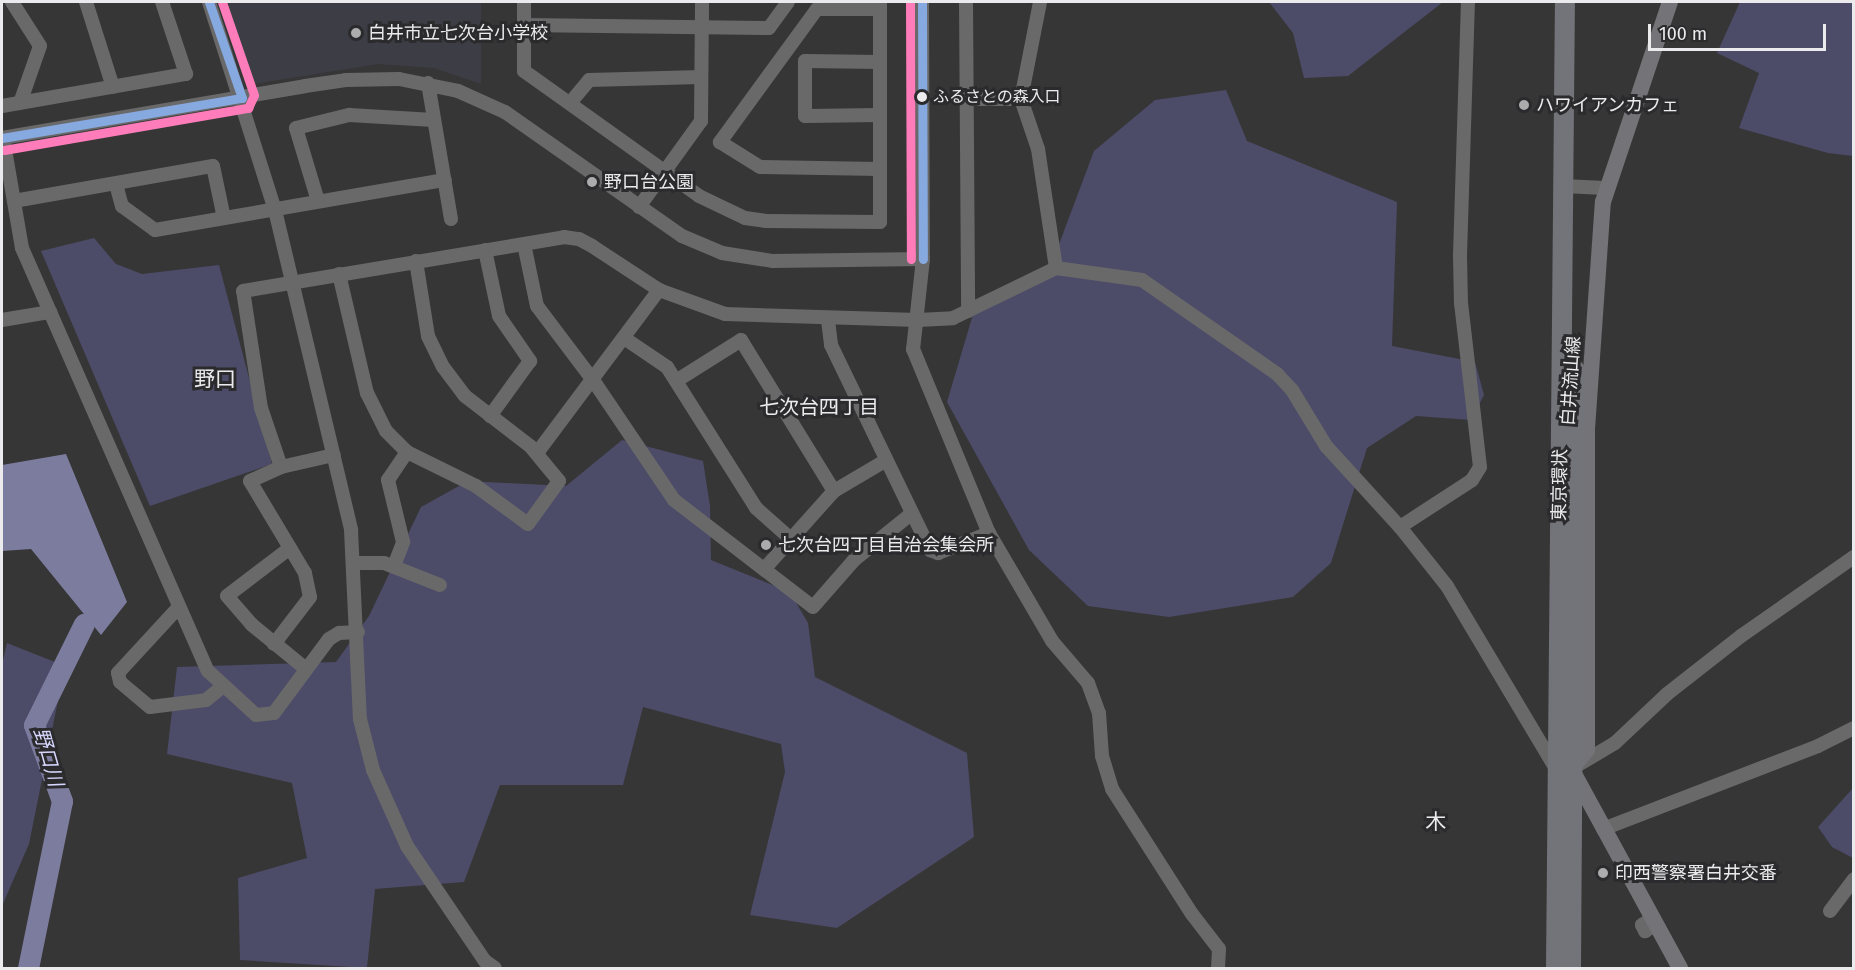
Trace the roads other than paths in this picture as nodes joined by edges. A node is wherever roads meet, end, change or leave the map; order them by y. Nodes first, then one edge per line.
1 (12, 2) edge
2 (86, 2) edge
3 (162, 2) edge
4 (209, 2) edge
5 (524, 2) edge
6 (702, 2) edge
7 (788, 2) edge
8 (922, 2) edge
9 (966, 2) edge
10 (1040, 2) edge
11 (1468, 2) edge
12 (1565, 2) edge
13 (1578, 2) edge
14 (1670, 2) edge
15 (880, 5) edge
16 (523, 25) junction
17 (701, 27) junction
18 (880, 62) junction
19 (701, 77) junction
20 (428, 83) junction
21 (113, 87) junction
22 (242, 98) junction
23 (967, 99) junction
24 (1021, 99) junction
25 (20, 103) junction
26 (570, 103) junction
27 (2, 106) edge
28 (880, 115) junction
29 (434, 120) junction
30 (2, 138) edge
31 (880, 169) junction
32 (665, 172) junction
33 (445, 180) junction
34 (116, 184) junction
35 (1570, 187) junction
36 (1605, 188) junction
37 (14, 201) junction
38 (318, 201) junction
39 (639, 207) junction
40 (275, 210) junction
41 (224, 218) junction
42 (451, 219) dead end
43 (524, 244) junction
44 (485, 250) junction
45 (922, 259) junction
46 (416, 261) junction
47 (1056, 268) junction
48 (339, 274) junction
49 (293, 282) junction
50 (659, 291) junction
51 (968, 311) junction
52 (50, 312) junction
53 (2, 320) edge
54 (828, 320) junction
55 (918, 320) junction
56 (624, 338) junction
57 (593, 380) junction
58 (676, 381) junction
59 (490, 416) junction
60 (407, 452) junction
61 (537, 453) junction
62 (334, 455) junction
63 (885, 461) junction
64 (281, 467) junction
65 (834, 491) junction
66 (911, 514) junction
67 (1400, 526) junction
68 (989, 533) junction
69 (791, 539) junction
70 (290, 548) junction
71 (1854, 557) edge
72 (355, 563) junction
73 (394, 566) junction
74 (766, 567) junction
75 (440, 585) dead end
76 (177, 609) junction
77 (358, 632) junction
78 (274, 644) junction
79 (306, 669) junction
80 (222, 687) junction
81 (1854, 728) edge
82 (1564, 769) junction
83 (1603, 829) junction
84 (1854, 879) edge
85 (1830, 911) dead end
86 (1675, 966) edge
87 (495, 969) edge
88 (1218, 969) edge
89 (1556, 969) edge
90 (1571, 969) edge

1 - 25 street
2 - 21 street
3 - 21 street
4 - 22 street
5 - 16 street
6 - 17 street
7 - 17 street
8 - 45 street
9 - 23 street
10 - 24 street
11 - 67 street
12 - 35 highway, 東京環状
13 - 35 highway, 東京環状
14 - 36 main road, 白井流山線
15 - 18 street
15 - 31 street
16 - 17 street
16 - 26 street
17 - 19 street
18 - 28 street
18 - 28 street
19 - 26 street
19 - 32 street
20 - 22 street
20 - 29 street
20 - 39 street
21 - 25 street
22 - 30 street
22 - 40 street
23 - 24 street
23 - 51 street
24 - 47 street
25 - 27 street
26 - 32 street
28 - 31 street
29 - 33 street
29 - 38 street
30 - 37 street
31 - 32 street
32 - 39 street
33 - 38 street
33 - 42 street
34 - 37 street
34 - 41 street
34 - 41 street
35 - 36 street
35 - 82 highway, 東京環状
36 - 82 main road, 白井流山線
37 - 52 street
38 - 40 street
39 - 45 street
40 - 41 street
40 - 49 street
43 - 44 street
43 - 50 street
43 - 57 street
44 - 46 street
44 - 59 street
45 - 55 street
46 - 48 street
46 - 59 street
47 - 51 street
47 - 67 street
48 - 49 street
48 - 60 street
49 - 62 street
49 - 64 street
50 - 54 street
50 - 56 street
51 - 55 street
52 - 53 street
52 - 76 street
54 - 55 street
54 - 63 street
55 - 68 street
56 - 57 street
56 - 58 street
57 - 61 street
57 - 74 street
58 - 65 street
58 - 69 street
59 - 61 street
60 - 61 street
60 - 73 street
62 - 64 street
62 - 72 street
63 - 65 street
63 - 66 street
64 - 70 street
65 - 69 street
66 - 68 street
66 - 74 street
67 - 82 street
68 - 88 street
69 - 74 street
70 - 78 street
70 - 78 street
71 - 82 street
72 - 73 street
72 - 77 street
73 - 75 street
76 - 80 street
76 - 80 street
77 - 79 street
77 - 87 street
78 - 79 street
79 - 80 street
81 - 83 street
82 - 83 main road
82 - 89 highway, 東京環状
82 - 90 highway, 東京環状
83 - 86 main road
84 - 85 street

